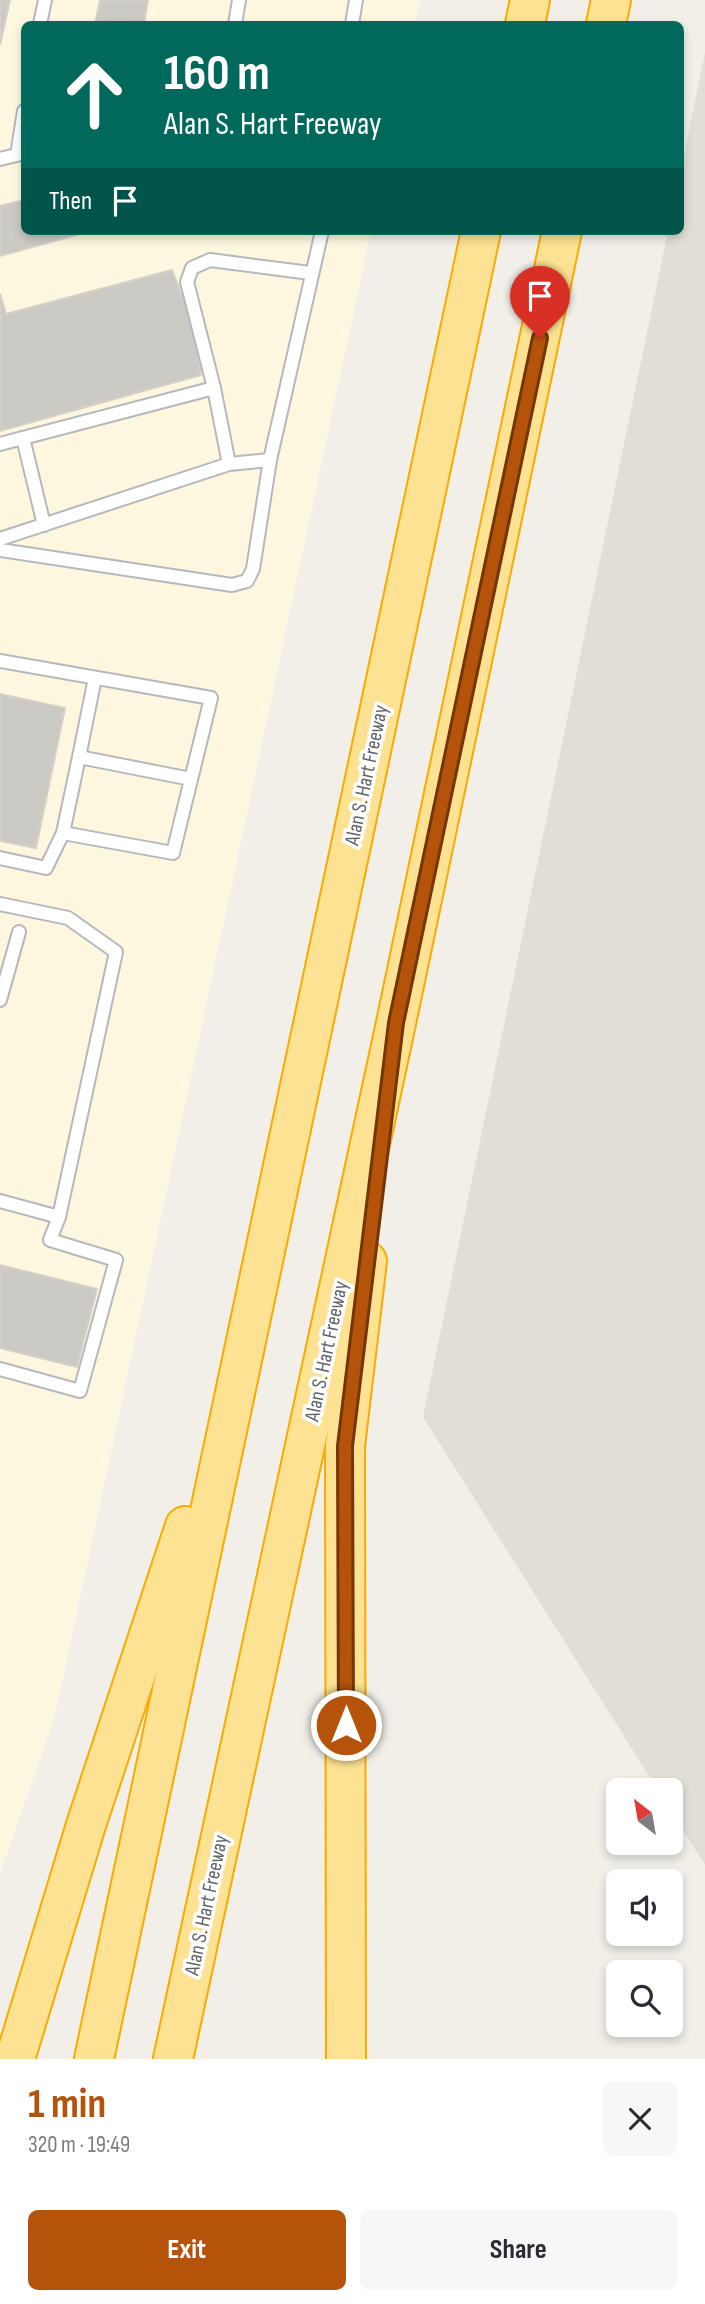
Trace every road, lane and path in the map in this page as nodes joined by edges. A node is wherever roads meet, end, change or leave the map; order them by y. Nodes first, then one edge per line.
1 (44, 0) edge
2 (239, 0) edge
3 (356, 0) edge
4 (530, 0) edge
5 (611, 0) edge
6 (40, 21) edge
7 (235, 21) edge
8 (352, 21) edge
9 (526, 21) edge
10 (607, 21) edge
11 (21, 130) edge
12 (0, 159) edge
13 (321, 235) edge
14 (480, 235) edge
15 (561, 235) edge
16 (310, 273) junction
17 (214, 388) junction
18 (23, 438) junction
19 (0, 444) edge
20 (270, 460) junction
21 (229, 464) junction
22 (44, 525) junction
23 (0, 539) edge
24 (0, 550) edge
25 (0, 661) edge
26 (95, 678) junction
27 (79, 757) junction
28 (191, 779) junction
29 (63, 833) junction
30 (0, 858) edge
31 (0, 904) edge
32 (19, 932) dead end
33 (0, 1000) edge
34 (396, 1023) junction
35 (0, 1201) edge
36 (59, 1217) junction
37 (245, 1344) junction
38 (0, 1369) edge
39 (15, 2059) edge
40 (94, 2059) edge
41 (173, 2059) edge
42 (346, 2059) edge

1 - 6 lane
2 - 7 lane
3 - 8 lane
4 - 9 highway
5 - 10 highway
11 - 12 lane
13 - 16 lane
14 - 37 highway, Alan S. Hart Freeway
15 - 34 highway, Alan S. Hart Freeway
16 - 17 lane
16 - 20 lane
17 - 18 lane
17 - 21 lane
18 - 19 lane
18 - 22 lane
20 - 21 lane
20 - 24 lane
21 - 22 lane
22 - 23 lane
25 - 26 lane
26 - 27 lane
26 - 28 lane
27 - 28 lane
27 - 29 lane
28 - 29 lane
29 - 30 lane
31 - 36 lane
32 - 33 lane
34 - 41 highway, Alan S. Hart Freeway
34 - 42 highway
35 - 36 lane
36 - 38 lane
37 - 39 highway
37 - 40 highway, Alan S. Hart Freeway

